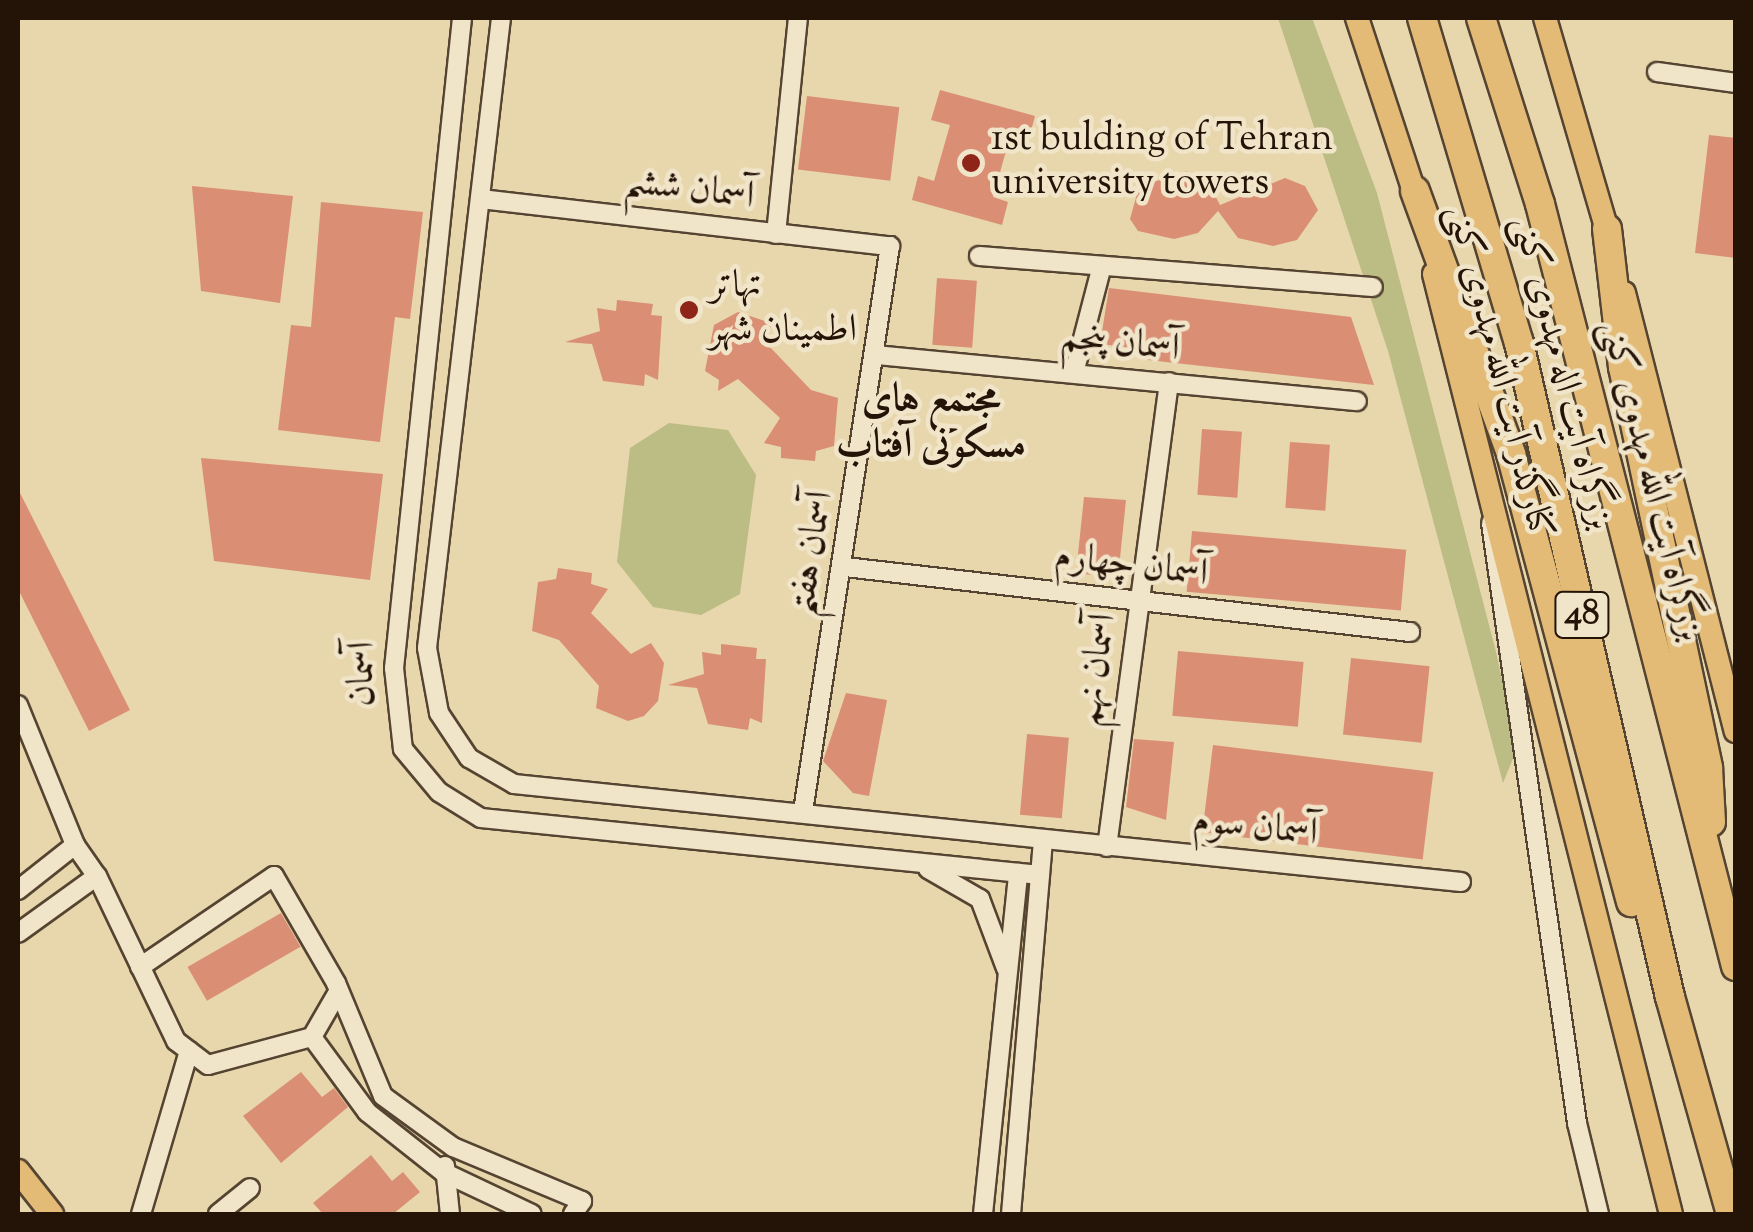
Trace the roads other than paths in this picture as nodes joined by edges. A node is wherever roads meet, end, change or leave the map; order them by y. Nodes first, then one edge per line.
1 (462, 18) edge
2 (500, 18) edge
3 (798, 18) edge
4 (1346, 18) edge
5 (1358, 18) edge
6 (1422, 18) edge
7 (1481, 18) edge
8 (1545, 18) edge
9 (1560, 18) edge
10 (1373, 65) junction
11 (1657, 72) dead end
12 (1736, 82) edge
13 (1577, 114) junction
14 (1416, 192) junction
15 (481, 199) junction
16 (1607, 228) junction
17 (776, 234) junction
18 (890, 246) joint
19 (978, 256) dead end
20 (1101, 269) junction
21 (1373, 287) dead end
22 (876, 354) junction
23 (1074, 373) junction
24 (1169, 382) junction
25 (1357, 401) dead end
26 (1494, 503) junction
27 (844, 566) junction
28 (1140, 601) junction
29 (1410, 632) dead end
30 (18, 706) edge
31 (1736, 731) edge
32 (803, 811) junction
33 (1043, 840) junction
34 (76, 845) junction
35 (1108, 846) junction
36 (909, 862) junction
37 (1018, 873) junction
38 (1040, 875) junction
39 (96, 876) junction
40 (1714, 878) junction
41 (1462, 882) dead end
42 (18, 890) edge
43 (18, 934) edge
44 (1736, 966) edge
45 (140, 967) junction
46 (1008, 973) junction
47 (338, 992) junction
48 (1670, 997) junction
49 (312, 1037) junction
50 (189, 1051) junction
51 (369, 1073) junction
52 (348, 1088) junction
53 (454, 1147) junction
54 (18, 1170) edge
55 (443, 1172) junction
56 (1720, 1178) junction
57 (250, 1188) dead end
58 (583, 1210) edge
59 (52, 1214) edge
60 (141, 1214) edge
61 (218, 1214) edge
62 (450, 1214) edge
63 (532, 1214) edge
64 (982, 1214) edge
65 (1011, 1214) edge
66 (1599, 1214) edge
67 (1671, 1214) edge
68 (1723, 1214) edge
69 (1731, 1214) edge

1 - 36 street, آسمان
2 - 15 street, آسمان
3 - 17 street
4 - 10 street
5 - 10 main road, کنارگذر آیت الله مهدوی کنی
6 - 48 highway, بزرگراه آیت اله مهدوی کنی / 48
7 - 40 highway, بزرگراه آیت الله مهدوی کنی / 48
8 - 13 main road
9 - 13 main road
10 - 14 main road, کنارگذر آیت الله مهدوی کنی
11 - 12 street
13 - 16 main road
14 - 26 main road, کنارگذر آیت الله مهدوی کنی
14 - 48 highway
15 - 17 street, آسمان ششم
15 - 32 street, آسمان
16 - 31 main road
16 - 40 highway
17 - 18 street, آسمان ششم
18 - 22 street, آسمان هفتم
19 - 20 street
20 - 21 street
20 - 23 street
22 - 23 street, آسمان پنجم
22 - 27 street, آسمان هفتم
23 - 24 street, آسمان پنجم
24 - 25 street, آسمان پنجم
24 - 28 street, آسمان نهم
26 - 66 street
26 - 67 main road, کنارگذر آیت الله مهدوی کنی
27 - 28 street, آسمان چهارم
27 - 32 street, آسمان هفتم
28 - 29 street, آسمان چهارم
28 - 35 street, آسمان نهم
30 - 34 street
32 - 33 street, آسمان
33 - 35 street, آسمان سوم
33 - 38 street
34 - 39 street
34 - 42 street
35 - 41 street, آسمان سوم
36 - 37 street, آسمان
36 - 46 street
37 - 38 street, آسمان
37 - 46 street
38 - 65 street
39 - 43 street
39 - 45 street
40 - 44 highway, بزرگراه آیت الله مهدوی کنی / 48
45 - 47 street
45 - 50 street
46 - 64 street
47 - 49 street
47 - 51 street
48 - 56 highway, بزرگراه آیت اله مهدوی کنی / 48
49 - 50 street
49 - 52 street
50 - 60 street
51 - 52 street
51 - 53 street
52 - 55 street
53 - 55 street
53 - 58 street
54 - 59 main road
55 - 62 street
55 - 63 street
56 - 68 highway
56 - 69 highway, بزرگراه آیت اله مهدوی کنی / 48
57 - 61 street

